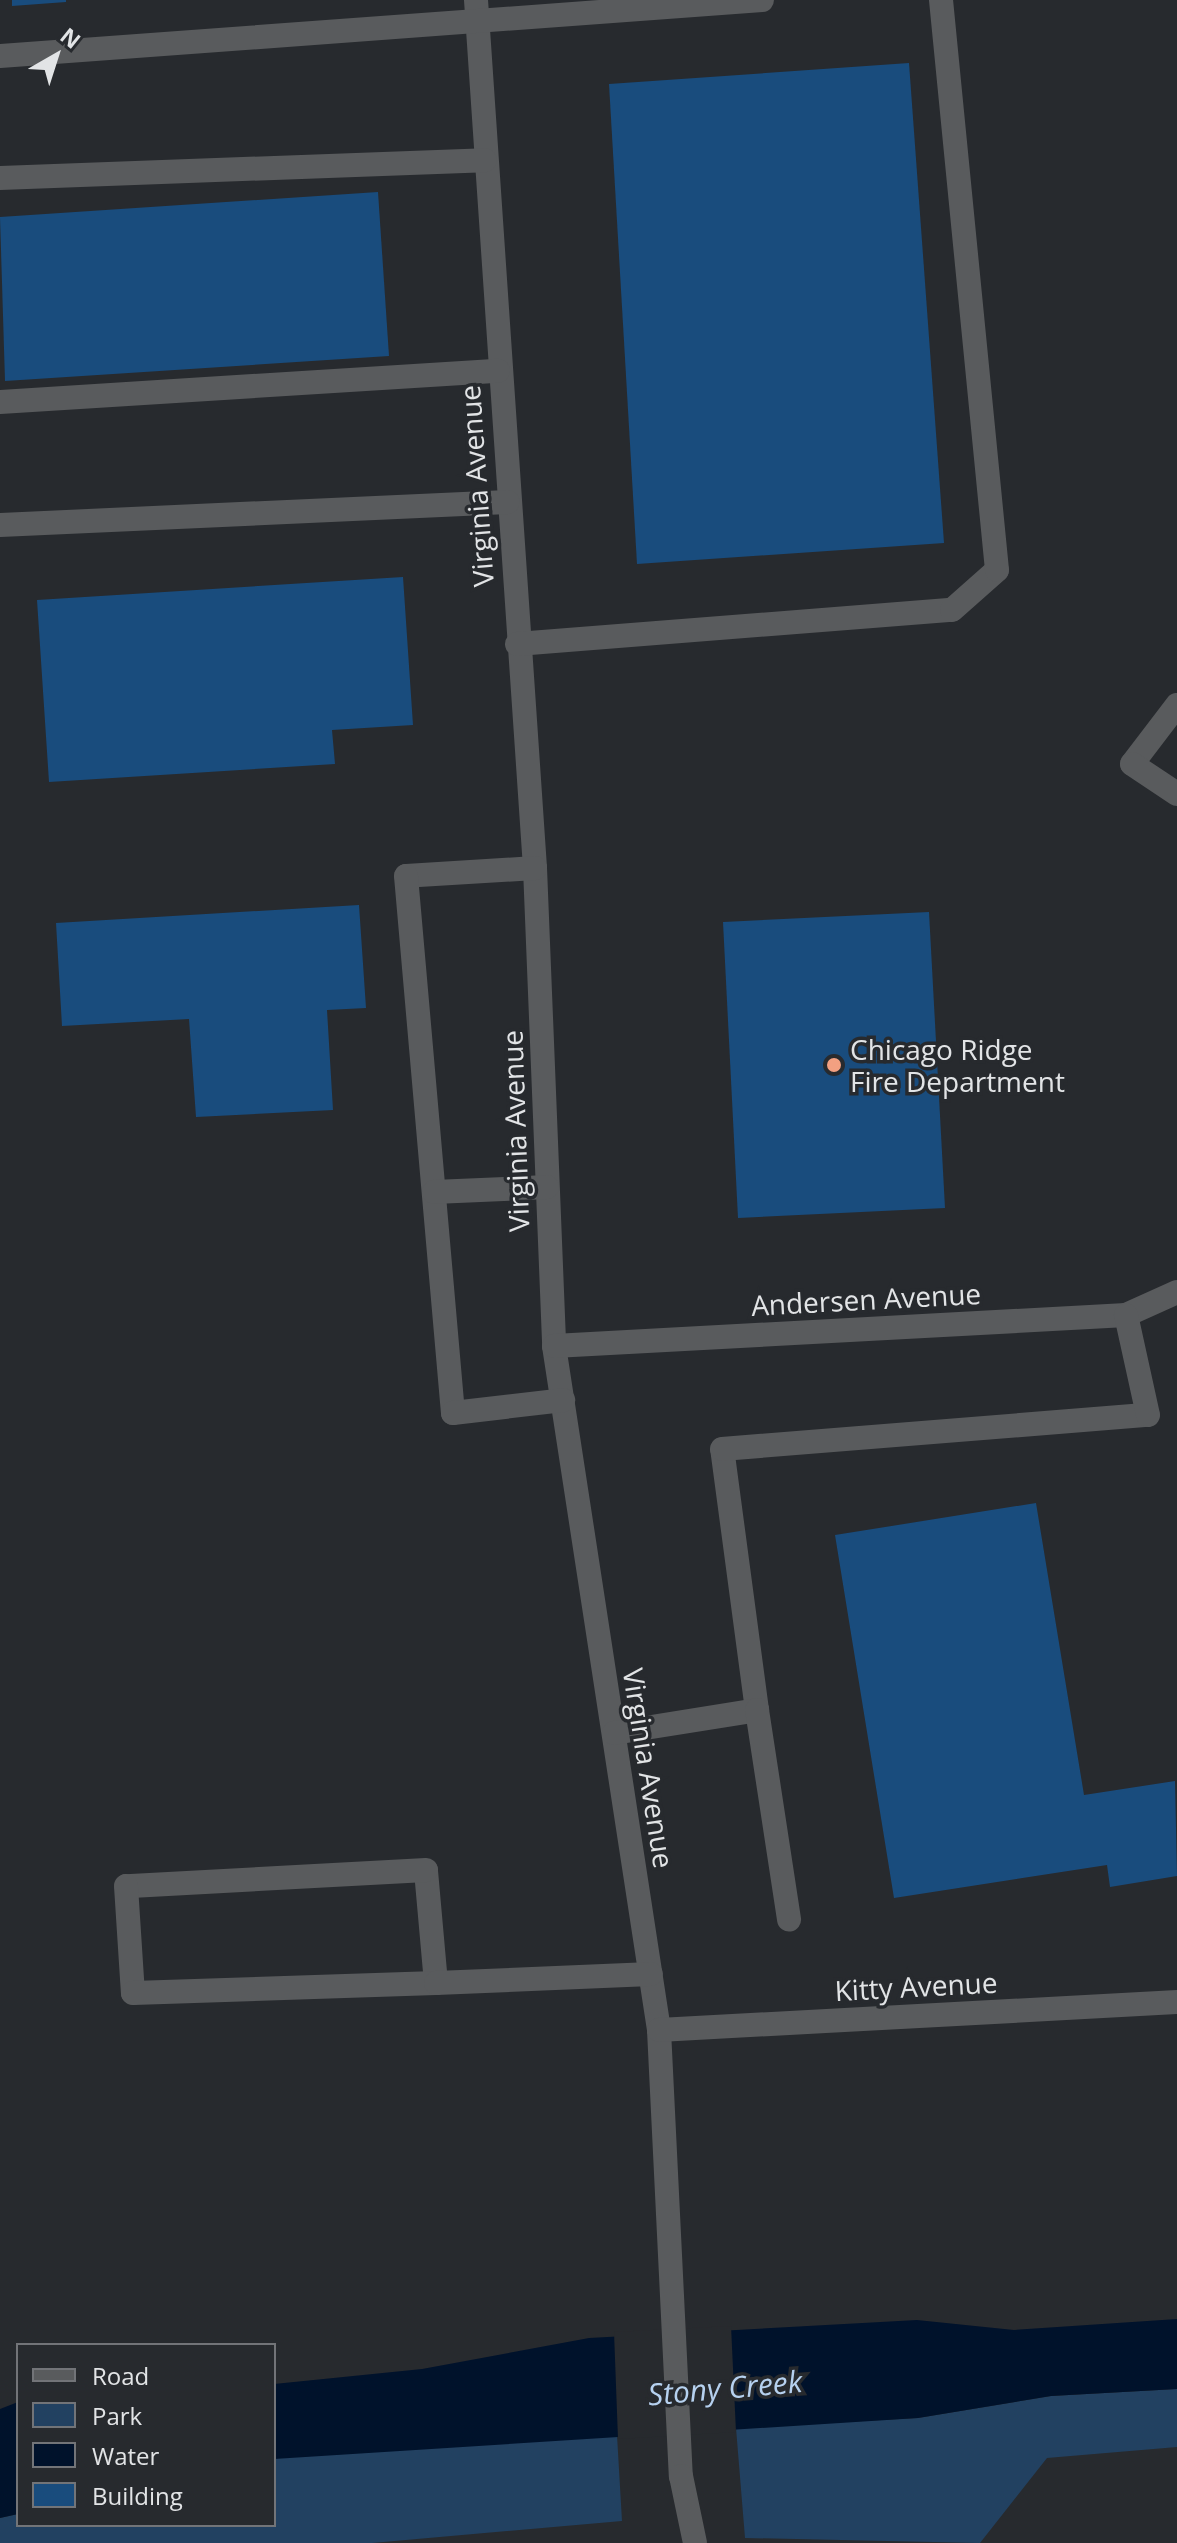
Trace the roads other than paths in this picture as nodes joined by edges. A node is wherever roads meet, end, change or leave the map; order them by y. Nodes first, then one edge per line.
1 (762, 0) edge
2 (941, 0) edge
3 (475, 10) edge
4 (0, 56) edge
5 (485, 160) junction
6 (0, 178) edge
7 (498, 371) junction
8 (0, 402) edge
9 (507, 502) junction
10 (0, 525) edge
11 (517, 644) junction
12 (1177, 705) edge
13 (1177, 794) edge
14 (535, 868) junction
15 (547, 1187) junction
16 (434, 1192) junction
17 (1177, 1292) edge
18 (1126, 1315) junction
19 (554, 1346) junction
20 (563, 1400) junction
21 (757, 1710) junction
22 (614, 1733) junction
23 (789, 1920) dead end
24 (651, 1974) junction
25 (436, 1983) junction
26 (1177, 2002) edge
27 (659, 2030) junction
28 (695, 2543) edge

1 - 3 street
2 - 11 street
3 - 4 street
3 - 5 street, Virginia Avenue
5 - 6 street
5 - 7 street, Virginia Avenue
7 - 8 street
7 - 9 street, Virginia Avenue
9 - 10 street
9 - 11 street, Virginia Avenue
11 - 14 street, Virginia Avenue
12 - 13 street
14 - 15 street, Virginia Avenue
14 - 16 street
15 - 16 street
15 - 19 street, Virginia Avenue
16 - 20 street
17 - 18 street, Andersen Avenue
18 - 19 street, Andersen Avenue
18 - 21 street
19 - 20 street, Virginia Avenue
20 - 22 street, Virginia Avenue
21 - 22 street
21 - 23 street
22 - 24 street, Virginia Avenue
24 - 25 street
24 - 27 street, Virginia Avenue
25 - 25 street
26 - 27 street, Kitty Avenue
27 - 28 street, Virginia Avenue

